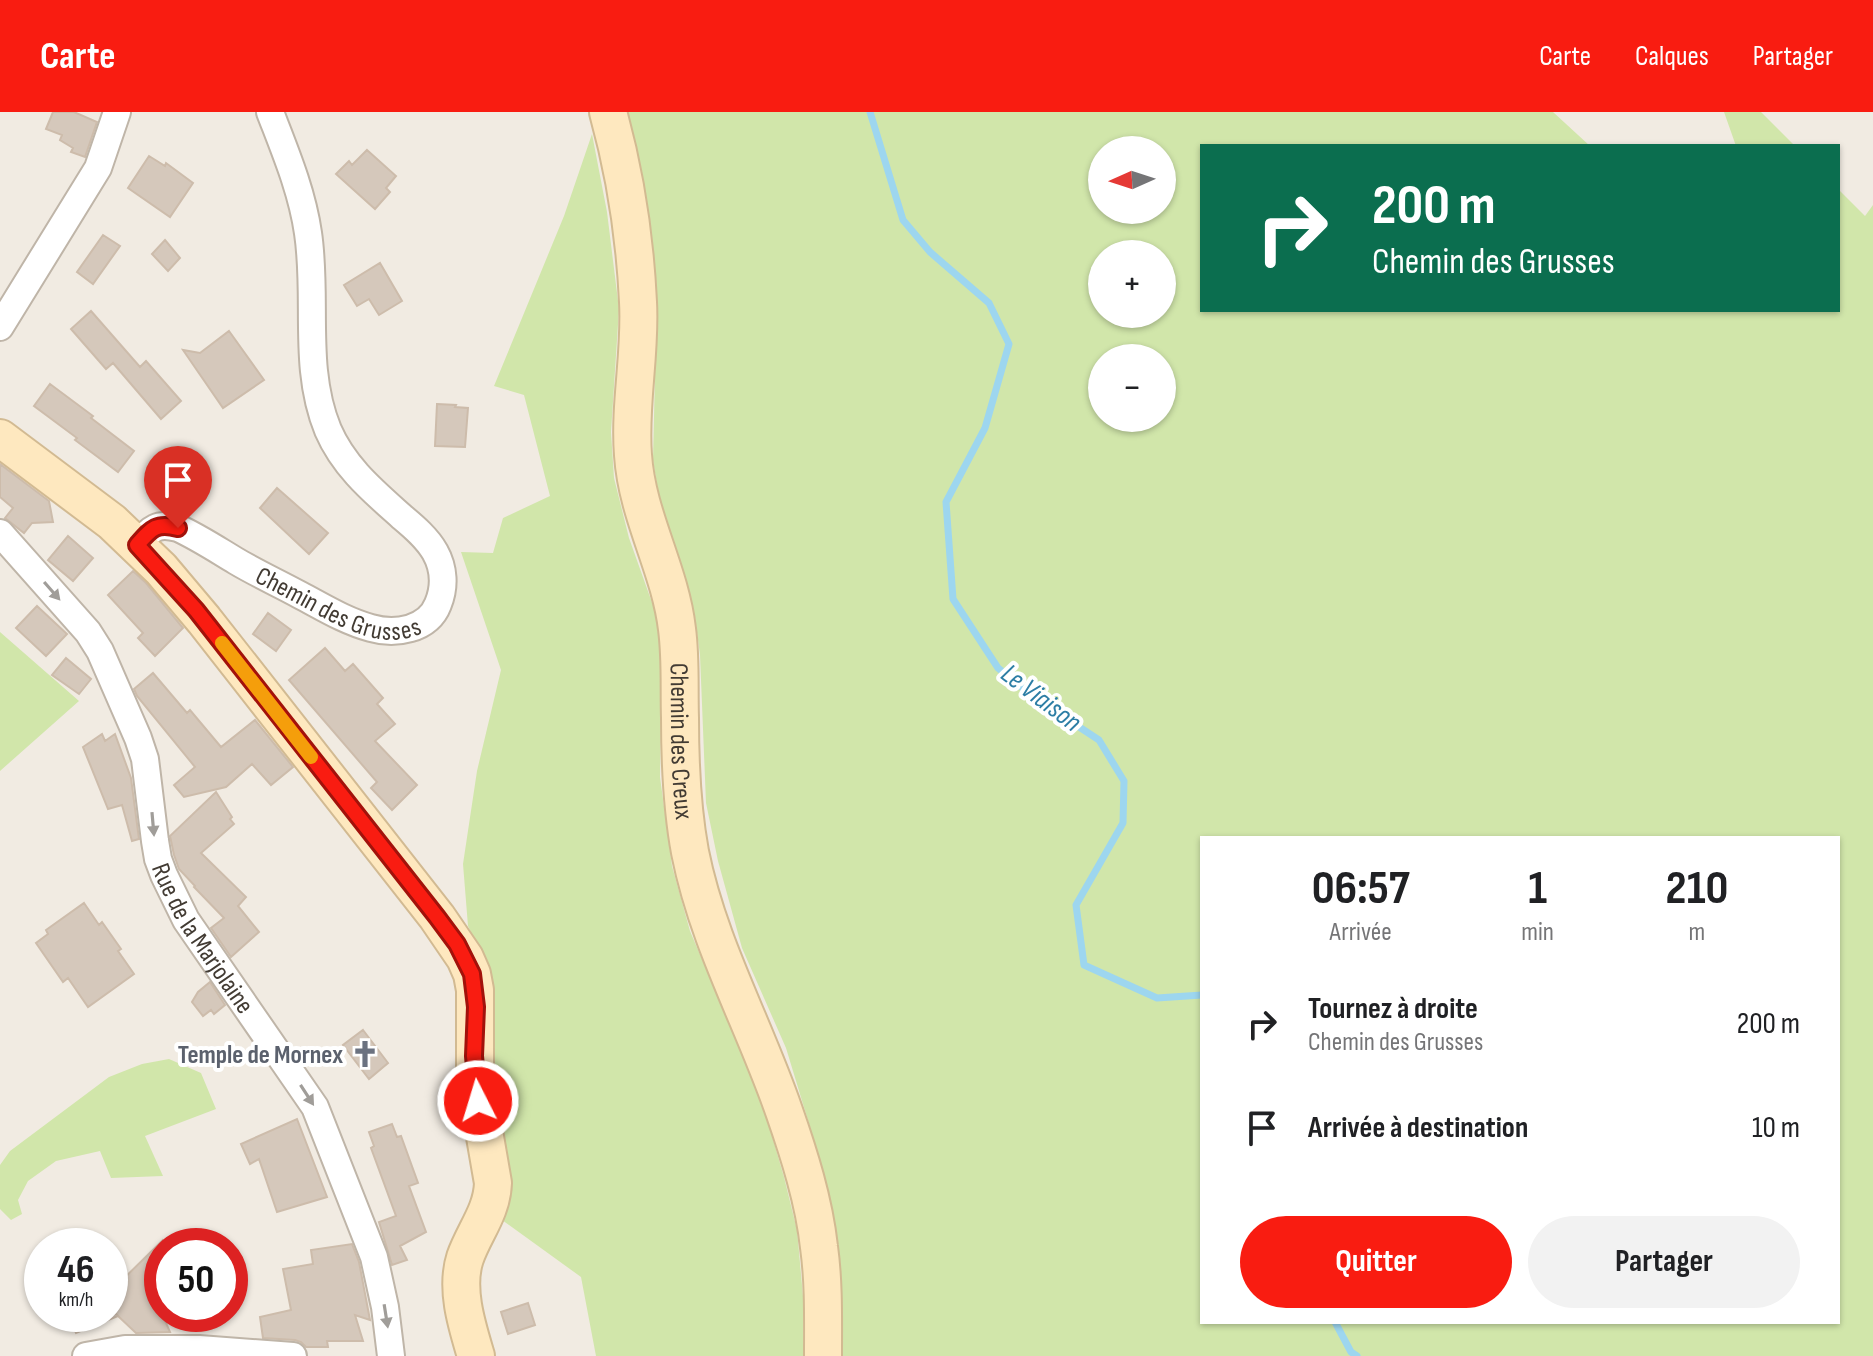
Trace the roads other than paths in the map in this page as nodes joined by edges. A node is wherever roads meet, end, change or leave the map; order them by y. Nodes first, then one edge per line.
1 (117, 112) edge
2 (270, 112) edge
3 (608, 112) edge
4 (0, 327) edge
5 (0, 438) edge
6 (0, 533) edge
7 (137, 545) junction
8 (86, 1356) edge
9 (293, 1356) edge
10 (391, 1356) edge
11 (476, 1356) edge
12 (823, 1356) edge

1 - 4 street
2 - 7 street, Chemin des Grusses
3 - 12 street, Chemin des Creux
5 - 7 street
6 -> 10 street, Rue de la Marjolaine
7 - 11 street
8 - 9 street

